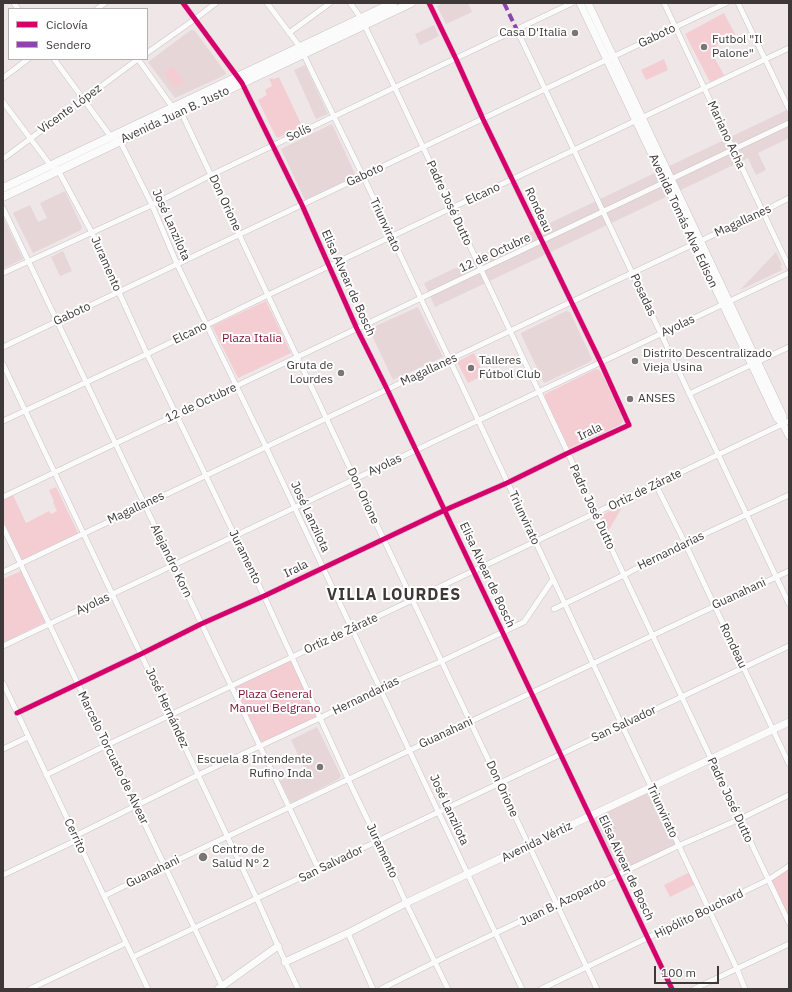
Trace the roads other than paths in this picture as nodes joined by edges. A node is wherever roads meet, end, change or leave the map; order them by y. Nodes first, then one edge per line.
1 (182, 3) edge
2 (216, 3) edge
3 (267, 3) edge
4 (330, 3) edge
5 (350, 3) edge
6 (393, 3) edge
7 (411, 3) edge
8 (429, 3) edge
9 (572, 3) edge
10 (580, 3) edge
11 (588, 3) edge
12 (664, 3) edge
13 (726, 3) edge
14 (738, 3) edge
15 (195, 19) junction
16 (362, 22) junction
17 (675, 27) junction
18 (517, 30) junction
19 (289, 33) junction
20 (789, 48) edge
21 (302, 51) junction
22 (148, 52) edge
23 (610, 58) junction
24 (456, 59) junction
25 (765, 59) junction
26 (27, 60) edge
27 (55, 60) edge
28 (137, 60) edge
29 (139, 60) edge
30 (3, 78) edge
31 (239, 80) junction
32 (395, 88) junction
33 (704, 88) junction
34 (545, 89) junction
35 (84, 99) junction
36 (3, 102) edge
37 (173, 108) junction
38 (789, 109) edge
39 (181, 112) junction
40 (333, 117) junction
41 (482, 119) junction
42 (639, 119) junction
43 (789, 123) edge
44 (111, 137) junction
45 (30, 139) junction
46 (120, 141) junction
47 (272, 146) junction
48 (423, 147) junction
49 (574, 150) junction
50 (733, 150) junction
51 (3, 159) edge
52 (51, 166) junction
53 (58, 170) junction
54 (211, 175) junction
55 (363, 176) junction
56 (512, 179) junction
57 (668, 181) junction
58 (3, 188) edge
59 (3, 196) edge
60 (789, 198) edge
61 (152, 205) junction
62 (302, 205) junction
63 (3, 208) edge
64 (452, 208) junction
65 (603, 212) junction
66 (762, 212) junction
67 (92, 233) junction
68 (239, 234) junction
69 (391, 237) junction
70 (542, 242) junction
71 (697, 242) junction
72 (28, 262) junction
73 (177, 264) junction
74 (329, 266) junction
75 (789, 268) edge
76 (481, 270) junction
77 (3, 273) edge
78 (632, 273) junction
79 (789, 273) edge
80 (118, 292) junction
81 (268, 295) junction
82 (420, 299) junction
83 (571, 302) junction
84 (726, 303) junction
85 (57, 321) junction
86 (207, 324) junction
87 (357, 329) junction
88 (510, 331) junction
89 (661, 334) junction
90 (3, 347) edge
91 (789, 347) edge
92 (148, 354) junction
93 (297, 358) junction
94 (449, 360) junction
95 (601, 362) junction
96 (3, 364) edge
97 (755, 364) junction
98 (86, 382) junction
99 (237, 386) junction
100 (387, 389) junction
101 (539, 392) junction
102 (690, 394) junction
103 (25, 411) junction
104 (176, 415) junction
105 (326, 418) junction
106 (3, 421) edge
107 (478, 421) junction
108 (786, 423) edge
109 (629, 424) joint
110 (789, 436) edge
111 (116, 444) junction
112 (266, 447) junction
113 (416, 450) junction
114 (568, 453) junction
115 (718, 455) junction
116 (55, 473) junction
117 (205, 475) junction
118 (355, 479) junction
119 (507, 483) junction
120 (656, 485) junction
121 (789, 495) edge
122 (3, 497) edge
123 (144, 504) junction
124 (294, 508) junction
125 (445, 510) junction
126 (595, 514) junction
127 (747, 515) junction
128 (3, 528) edge
129 (84, 533) junction
130 (234, 536) junction
131 (384, 539) junction
132 (535, 542) junction
133 (685, 543) junction
134 (20, 563) junction
135 (174, 565) junction
136 (323, 567) junction
137 (474, 571) junction
138 (789, 571) edge
139 (3, 572) edge
140 (624, 575) junction
141 (776, 577) junction
142 (553, 579) junction
143 (112, 594) junction
144 (264, 596) junction
145 (413, 600) junction
146 (564, 604) junction
147 (789, 604) edge
148 (714, 606) junction
149 (554, 609) dead end
150 (49, 624) junction
151 (202, 624) junction
152 (352, 628) junction
153 (503, 632) junction
154 (653, 635) junction
155 (3, 646) edge
156 (789, 646) edge
157 (141, 654) junction
158 (291, 657) junction
159 (442, 661) junction
160 (592, 664) junction
161 (744, 667) junction
162 (3, 683) edge
163 (78, 684) junction
164 (231, 686) junction
165 (380, 688) junction
166 (532, 692) junction
167 (681, 697) junction
168 (17, 713) junction
169 (170, 715) junction
170 (320, 718) junction
171 (470, 722) junction
172 (789, 722) edge
173 (621, 725) junction
174 (773, 730) junction
175 (28, 737) junction
176 (106, 745) junction
177 (260, 746) junction
178 (3, 749) edge
179 (409, 750) junction
180 (561, 754) junction
181 (711, 759) junction
182 (789, 764) edge
183 (46, 775) junction
184 (198, 775) junction
185 (348, 779) junction
186 (500, 783) junction
187 (651, 788) junction
188 (789, 795) edge
189 (136, 805) junction
190 (289, 807) junction
191 (439, 812) junction
192 (590, 816) junction
193 (740, 819) junction
194 (228, 836) junction
195 (76, 838) junction
196 (378, 841) junction
197 (529, 846) junction
198 (678, 846) junction
199 (165, 866) junction
200 (789, 866) edge
201 (319, 870) junction
202 (4, 873) edge
203 (468, 874) junction
204 (618, 875) junction
205 (768, 880) junction
206 (104, 896) junction
207 (257, 898) junction
208 (406, 903) junction
209 (557, 905) junction
210 (708, 909) junction
211 (789, 923) edge
212 (194, 928) junction
213 (348, 933) junction
214 (496, 933) junction
215 (648, 938) junction
216 (126, 943) junction
217 (789, 944) edge
218 (278, 946) junction
219 (133, 957) junction
220 (285, 962) junction
221 (435, 962) junction
222 (586, 968) junction
223 (737, 969) junction
224 (221, 988) edge
225 (30, 989) edge
226 (148, 989) edge
227 (298, 989) edge
228 (373, 989) edge
229 (381, 989) edge
230 (448, 989) edge
231 (522, 989) edge
232 (541, 989) edge
233 (597, 989) edge
234 (672, 989) edge
235 (694, 989) edge
236 (745, 989) edge

1 - 15 street, Elisa Alvear de Bosch
2 - 15 street
3 - 19 street, Triunvirato
4 - 19 street
5 - 16 street, Padre José Dutto
6 - 16 main road, Avenida Juan B. Justo
7 - 16 main road, Avenida Juan B. Justo
8 - 24 street, Rondeau
9 - 18 street, Solís
10 - 23 street, Avenida Tomás Alva Edison
11 - 23 street, Avenida Tomás Alva Edison
12 - 17 street, Mariano Acha
13 - 17 street, Gaboto
14 - 25 street
15 - 22 street
15 - 31 street, Elisa Alvear de Bosch
16 - 21 main road, Avenida Juan B. Justo
16 - 32 street, Padre José Dutto
17 - 23 street, Gaboto
17 - 33 street, Mariano Acha
18 - 24 street, Solís
18 - 34 street, Posadas
19 - 21 street, Triunvirato
20 - 25 street, Elcano
21 - 31 main road, Avenida Juan B. Justo
21 - 40 street, Triunvirato
23 - 34 street, Gaboto
23 - 42 street, Avenida Tomás Alva Edison
24 - 32 street, Solís
24 - 41 street, Rondeau
25 - 33 street, Elcano
25 - 38 street
26 - 30 street
27 - 35 street
28 - 35 street, Vicente López
29 - 37 street
31 - 37 main road, Avenida Juan B. Justo
31 - 39 main road, Avenida Juan B. Justo
31 - 47 street, Elisa Alvear de Bosch
32 - 40 street, Solís
32 - 48 street, Padre José Dutto
33 - 42 street, Elcano
33 - 50 street, Mariano Acha
34 - 41 street, Gaboto
34 - 49 street, Posadas
35 - 44 street
35 - 45 street, Vicente López
36 - 45 street
37 - 39 street
37 - 44 main road, Avenida Juan B. Justo
39 - 46 main road, Avenida Juan B. Justo
39 - 54 street, Don Orione
40 - 47 street, Solís
40 - 55 street, Triunvirato
41 - 48 street, Gaboto
41 - 56 street, Rondeau
42 - 49 street, Elcano
42 - 57 street, Avenida Tomás Alva Edison
43 - 50 street, 12 de Octubre
44 - 46 street
44 - 52 main road, Avenida Juan B. Justo
45 - 51 street, Vicente López
45 - 52 street
46 - 53 main road, Avenida Juan B. Justo
46 - 61 street, José Lanzilota
47 - 54 street, Solís
47 - 62 street, Elisa Alvear de Bosch
48 - 55 street, Gaboto
48 - 64 street, Padre José Dutto
49 - 56 street, Elcano
49 - 65 street, Posadas
50 - 57 street, 12 de Octubre
50 - 66 street, Mariano Acha
52 - 53 street
52 - 58 main road, Avenida Juan B. Justo
53 - 59 main road, Avenida Juan B. Justo
53 - 67 street, Juramento
54 - 61 street, Solís
54 - 68 street, Don Orione
55 - 62 street, Gaboto
55 - 69 street, Triunvirato
56 - 64 street, Elcano
56 - 70 street, Rondeau
57 - 65 street, 12 de Octubre
57 - 71 street, Avenida Tomás Alva Edison
60 - 66 street, Magallanes
61 - 67 street, Solís
61 - 73 street, José Lanzilota
62 - 68 street, Gaboto
62 - 74 street, Elisa Alvear de Bosch
63 - 72 street, Alejandro Korn
64 - 69 street, Elcano
64 - 76 street, Padre José Dutto
65 - 70 street, 12 de Octubre
65 - 78 street, Posadas
66 - 71 street, Magallanes
66 - 75 street, Mariano Acha
67 - 72 street, Solís
67 - 80 street, Juramento
68 - 73 street, Gaboto
68 - 81 street, Don Orione
69 - 74 street, Elcano
69 - 82 street, Triunvirato
70 - 76 street, 12 de Octubre
70 - 83 street, Rondeau
71 - 78 street, Magallanes
71 - 84 street, Avenida Tomás Alva Edison
72 - 77 street, Solís
72 - 85 street, Alejandro Korn
73 - 80 street, Gaboto
73 - 86 street, José Lanzilota
74 - 81 street, Elcano
74 - 87 street, Elisa Alvear de Bosch
76 - 82 street, 12 de Octubre
76 - 88 street, Padre José Dutto
78 - 83 street, Magallanes
78 - 89 street, Posadas
79 - 84 street, Ayolas
80 - 85 street, Gaboto
80 - 92 street, Juramento
81 - 86 street, Elcano
81 - 93 street, Don Orione
82 - 87 street, 12 de Octubre
82 - 94 street, Triunvirato
83 - 88 street, Magallanes
83 - 95 street, Rondeau
84 - 89 street, Ayolas
84 - 97 street, Avenida Tomás Alva Edison
85 - 90 street, Gaboto
85 - 98 street, Alejandro Korn
86 - 92 street, Elcano
86 - 99 street, José Lanzilota
87 - 93 street, 12 de Octubre
87 - 100 street, Elisa Alvear de Bosch
88 - 94 street, Magallanes
88 - 101 street, Padre José Dutto
89 - 95 street, Ayolas
89 - 102 street, Posadas
91 - 97 street
92 - 98 street, Elcano
92 - 104 street, Juramento
93 - 99 street, 12 de Octubre
93 - 105 street, Don Orione
94 - 100 street, Magallanes
94 - 107 street, Triunvirato
95 - 101 street, Ayolas
95 - 109 street, Rondeau
96 - 103 street, José Hernández
97 - 102 street
97 - 108 street, Avenida Tomás Alva Edison
97 - 108 street, Avenida Tomás Alva Edison
98 - 103 street, Elcano
98 - 111 street, Alejandro Korn
99 - 104 street, 12 de Octubre
99 - 112 street, José Lanzilota
100 - 105 street, Magallanes
100 - 113 street, Elisa Alvear de Bosch
101 - 107 street, Ayolas
101 - 114 street, Padre José Dutto
102 - 115 street, Posadas
103 - 106 street, Elcano
103 - 116 street, José Hernández
104 - 111 street, 12 de Octubre
104 - 117 street, Juramento
105 - 112 street, Magallanes
105 - 118 street, Don Orione
107 - 113 street, Ayolas
107 - 119 street, Triunvirato
108 - 110 street, Avenida Tomás Alva Edison
108 - 115 street, Ortiz de Zárate
109 - 114 street, Irala
111 - 116 street, 12 de Octubre
111 - 123 street, Alejandro Korn
112 - 117 street, Magallanes
112 - 124 street, José Lanzilota
113 - 118 street, Ayolas
113 - 125 street, Elisa Alvear de Bosch
114 - 119 street, Irala
114 - 126 street, Padre José Dutto
115 - 120 street, Ortiz de Zárate
115 - 127 street, Posadas
116 - 122 street, 12 de Octubre
116 - 129 street, José Hernández
117 - 123 street, Magallanes
117 - 130 street, Juramento
118 - 124 street, Ayolas
118 - 131 street, Don Orione
119 - 125 street, Irala
119 - 132 street, Triunvirato
120 - 126 street, Ortiz de Zárate
120 - 133 street, Rondeau
121 - 127 street, Hernandarias
123 - 129 street, Magallanes
123 - 135 street, Alejandro Korn
124 - 130 street, Ayolas
124 - 136 street, José Lanzilota
125 - 131 street, Irala
125 - 137 street, Elisa Alvear de Bosch
126 - 132 street, Ortiz de Zárate
126 - 140 street, Padre José Dutto
127 - 133 street, Hernandarias
127 - 141 street, Posadas
128 - 134 street, Marcelo Torcuato de Alvear
129 - 134 street, Magallanes
129 - 143 street, José Hernández
130 - 135 street, Ayolas
130 - 144 street, Juramento
131 - 136 street, Irala
131 - 145 street, Don Orione
132 - 137 street, Ortiz de Zárate
132 - 142 street, Triunvirato
133 - 140 street, Hernandarias
133 - 148 street, Rondeau
134 - 139 street, Magallanes
134 - 150 street, Marcelo Torcuato de Alvear
135 - 143 street, Ayolas
135 - 151 street, Alejandro Korn
136 - 144 street, Irala
136 - 152 street, José Lanzilota
137 - 145 street, Ortiz de Zárate
137 - 153 street, Elisa Alvear de Bosch
138 - 141 street, Guanahani
140 - 146 street, Hernandarias
140 - 154 street, Padre José Dutto
141 - 147 street, Posadas
141 - 148 street, Guanahani
142 - 146 street, Triunvirato
142 - 153 street, Hernandarias
143 - 150 street, Ayolas
143 - 157 street, José Hernández
144 - 151 street, Irala
144 - 158 street, Juramento
145 - 152 street, Ortiz de Zárate
145 - 159 street, Don Orione
146 - 149 street, Hernandarias
146 - 160 street, Triunvirato
148 - 154 street, Guanahani
148 - 161 street, Rondeau
150 - 155 street, Ayolas
150 - 163 street, Marcelo Torcuato de Alvear
151 - 157 street, Irala
151 - 164 street, Alejandro Korn
152 - 158 street, Ortiz de Zárate
152 - 165 street, José Lanzilota
153 - 159 street, Hernandarias
153 - 166 street, Elisa Alvear de Bosch
154 - 160 street, Guanahani
154 - 167 street, Padre José Dutto
156 - 161 street, San Salvador
157 - 163 street, Irala
157 - 169 street, José Hernández
158 - 164 street, Ortiz de Zárate
158 - 170 street, Juramento
159 - 165 street, Hernandarias
159 - 171 street, Don Orione
160 - 166 street, Guanahani
160 - 173 street, Triunvirato
161 - 167 street, San Salvador
161 - 174 street, Rondeau
162 - 168 street, Cerrito
163 - 168 street, Irala
163 - 176 street, Marcelo Torcuato de Alvear
164 - 169 street, Ortiz de Zárate
164 - 177 street, Alejandro Korn
165 - 170 street, Hernandarias
165 - 179 street, José Lanzilota
166 - 171 street, Guanahani
166 - 180 street, Elisa Alvear de Bosch
167 - 173 street, San Salvador
167 - 181 street, Padre José Dutto
168 - 175 street, Cerrito
169 - 176 street, Ortiz de Zárate
169 - 184 street, José Hernández
170 - 177 street, Hernandarias
170 - 185 street, Juramento
171 - 179 street, Guanahani
171 - 186 street, Don Orione
172 - 174 street, Avenida Vértiz
173 - 180 street, San Salvador
173 - 187 street, Triunvirato
174 - 181 street, Avenida Vértiz
174 - 182 street, Rondeau
175 - 178 street
175 - 183 street, Cerrito
176 - 183 street, Ortiz de Zárate
176 - 189 street, Marcelo Torcuato de Alvear
177 - 184 street, Hernandarias
177 - 190 street, Alejandro Korn
179 - 185 street, Guanahani
179 - 191 street, José Lanzilota
180 - 186 street, San Salvador
180 - 192 street, Elisa Alvear de Bosch
181 - 187 street, Avenida Vértiz
181 - 193 street, Padre José Dutto
183 - 195 street, Cerrito
184 - 189 street, Hernandarias
184 - 194 street, José Hernández
185 - 190 street, Guanahani
185 - 196 street, Juramento
186 - 191 street, San Salvador
186 - 197 street, Don Orione
187 - 192 street, Avenida Vértiz
187 - 198 street, Triunvirato
188 - 193 street, Juan B. Azopardo
189 - 195 street, Hernandarias
189 - 199 street, Marcelo Torcuato de Alvear
190 - 194 street, Guanahani
190 - 201 street, Alejandro Korn
191 - 196 street, San Salvador
191 - 203 street, José Lanzilota
192 - 197 street, Avenida Vértiz
192 - 204 street, Elisa Alvear de Bosch
193 - 198 street, Juan B. Azopardo
193 - 205 street, Padre José Dutto
194 - 199 street, Guanahani
194 - 207 street, José Hernández
195 - 202 street, Hernandarias
195 - 206 street, Cerrito
196 - 201 street, San Salvador
196 - 208 street, Juramento
197 - 203 street, Avenida Vértiz
197 - 209 street, Don Orione
198 - 204 street, Juan B. Azopardo
198 - 210 street, Triunvirato
199 - 206 street, Guanahani
199 - 212 street, Marcelo Torcuato de Alvear
200 - 205 street, Hipólito Bouchard
201 - 207 street, San Salvador
203 - 208 street, Avenida Vértiz
203 - 214 street, José Lanzilota
204 - 209 street, Juan B. Azopardo
204 - 215 street, Elisa Alvear de Bosch
205 - 210 street, Hipólito Bouchard
205 - 211 street, Padre José Dutto
206 - 216 street, Cerrito
207 - 212 street, San Salvador
207 - 218 street, José Hernández
208 - 213 street, Avenida Vértiz
208 - 221 street, Juramento
209 - 214 street, Juan B. Azopardo
209 - 222 street, Don Orione
210 - 215 street, Hipólito Bouchard
210 - 223 street, Triunvirato
212 - 219 street, San Salvador
212 - 224 street, Marcelo Torcuato de Alvear
213 - 220 street, Avenida Vértiz
213 - 228 street
214 - 221 street, Juan B. Azopardo
214 - 231 street, José Lanzilota
215 - 222 street, Hipólito Bouchard
215 - 234 street, Elisa Alvear de Bosch
216 - 219 street, Cerrito
216 - 225 street
217 - 223 street
218 - 220 street, José Hernández
218 - 224 street
219 - 226 street, Cerrito
220 - 227 street, José Hernández
221 - 229 street, Juan B. Azopardo
221 - 230 street, Juramento
222 - 232 street, Hipólito Bouchard
222 - 233 street, Don Orione
223 - 235 street
223 - 236 street, Triunvirato

